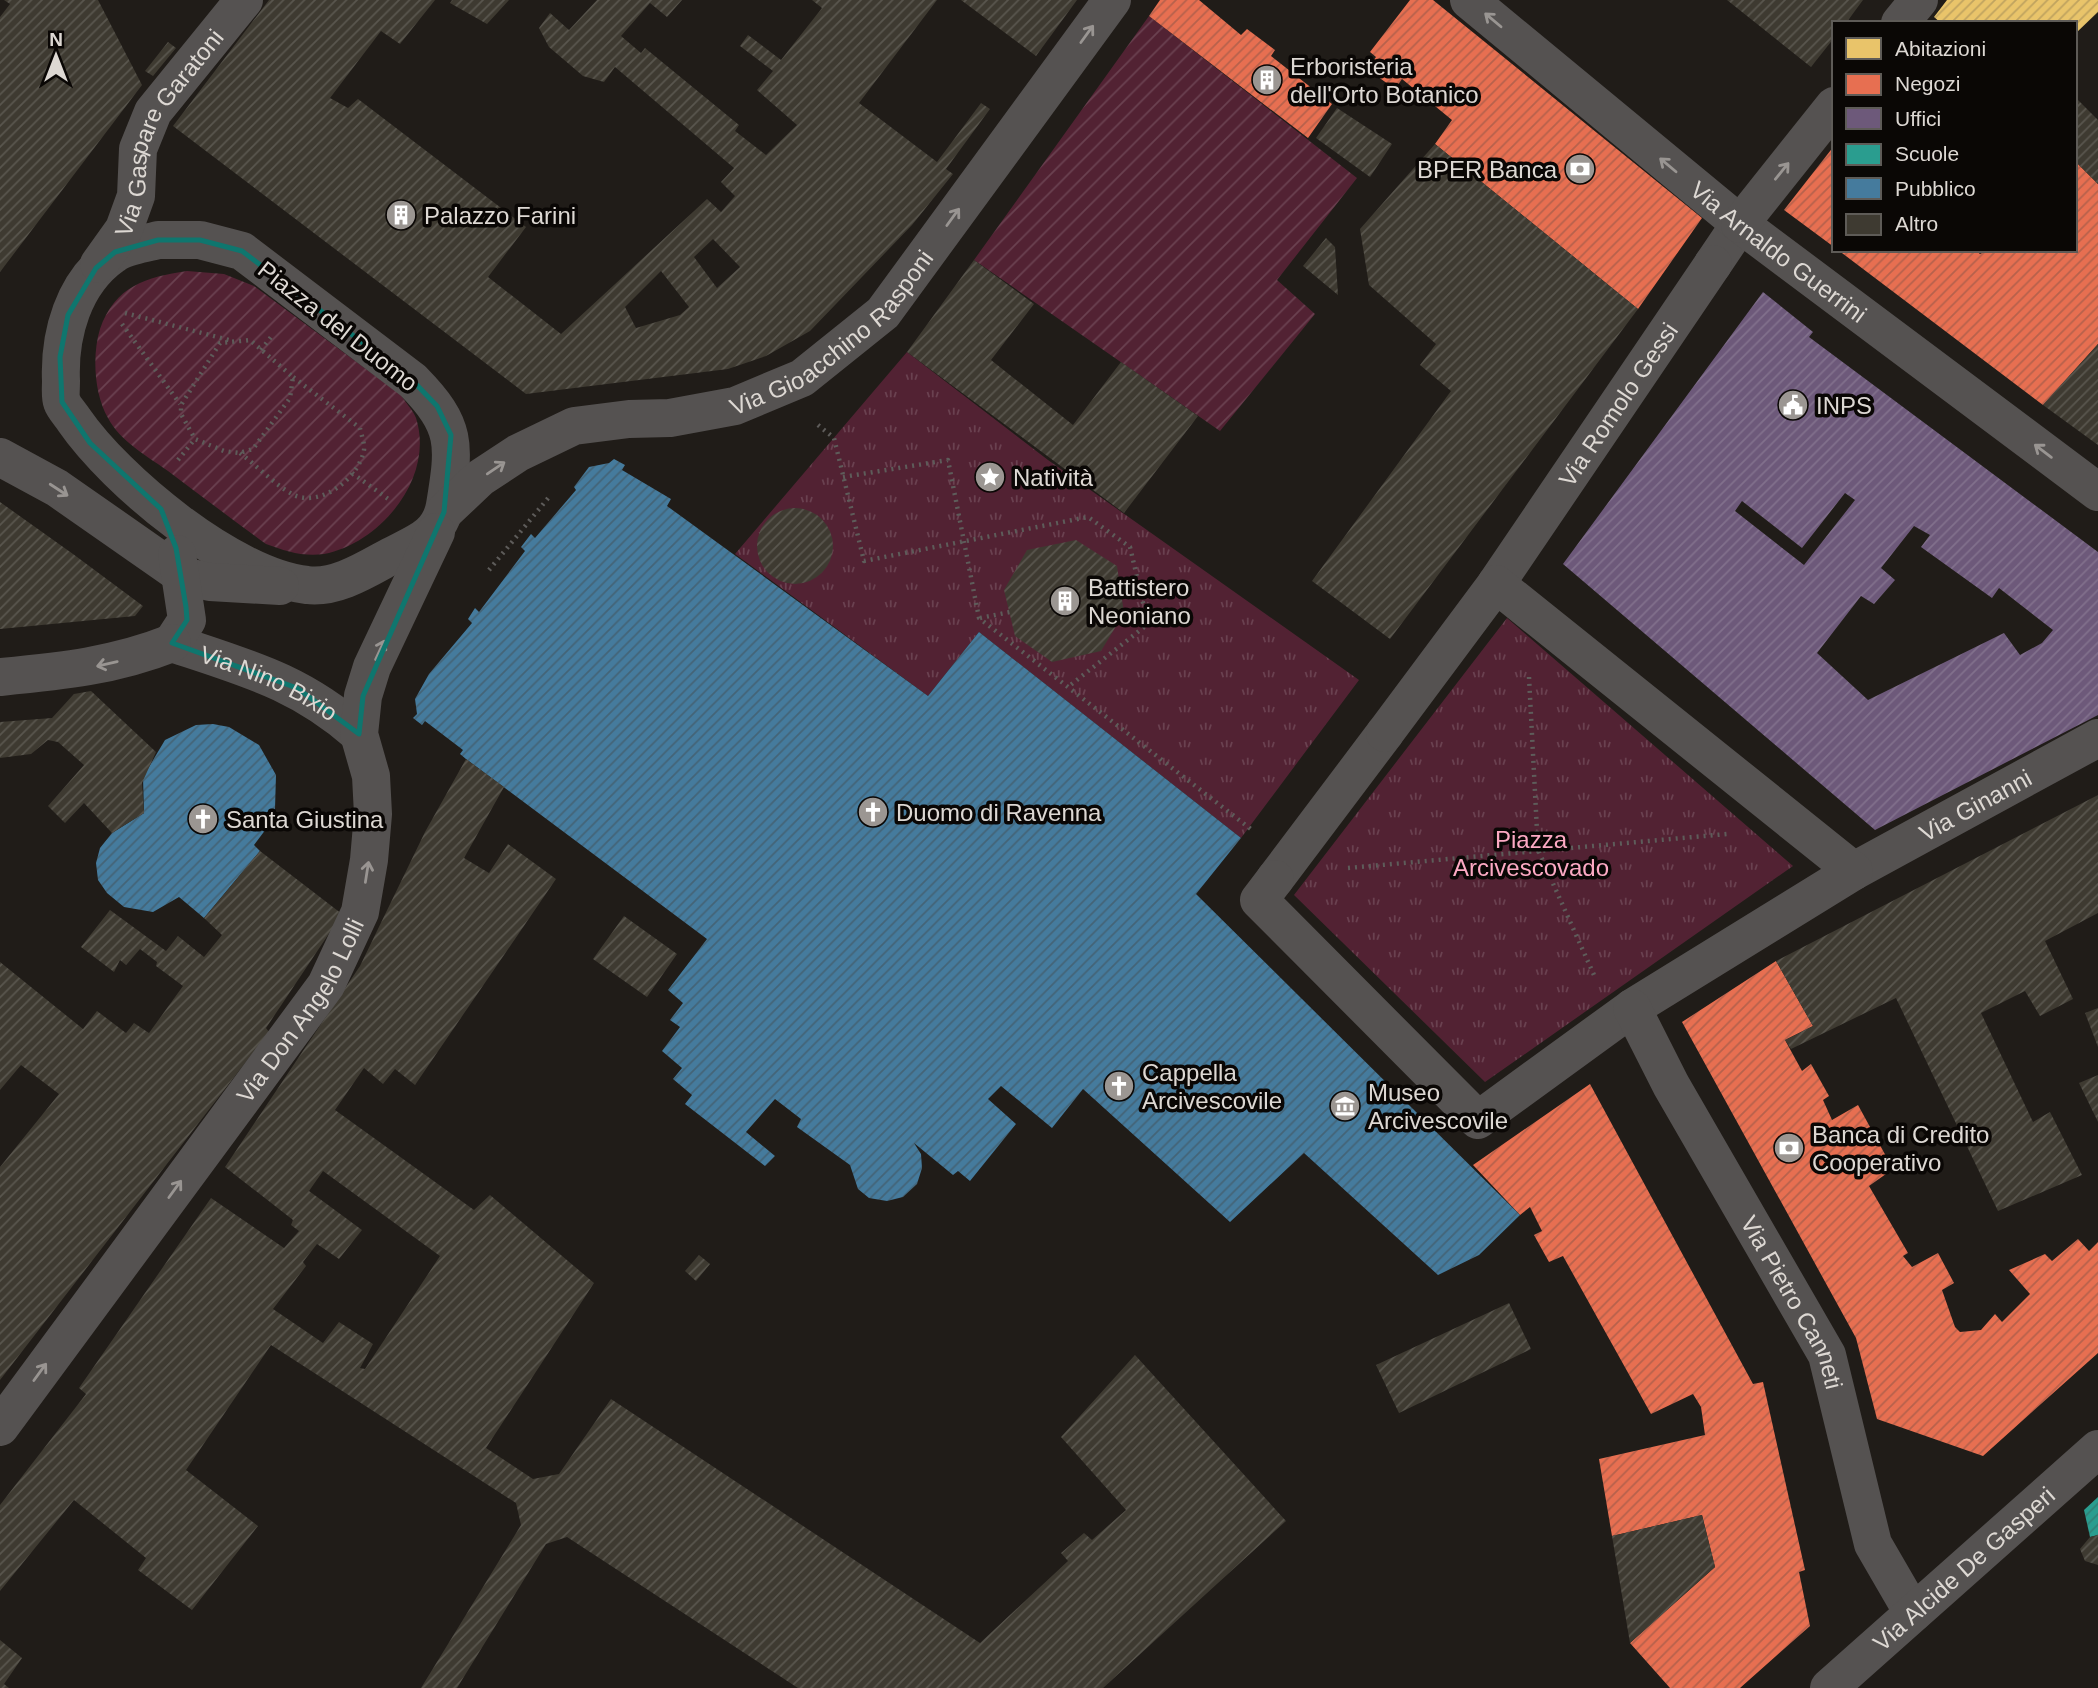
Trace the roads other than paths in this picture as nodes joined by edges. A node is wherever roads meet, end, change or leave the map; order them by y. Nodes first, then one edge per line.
1 (244, 0) edge
2 (1112, 0) edge
3 (1469, 0) edge
4 (1919, 0) edge
5 (1902, 21) edge
6 (1832, 109) edge
7 (1740, 224) junction
8 (96, 268) junction
9 (0, 457) edge
10 (2098, 492) edge
11 (161, 509) junction
12 (440, 522) junction
13 (183, 576) junction
14 (1496, 584) junction
15 (309, 586) junction
16 (172, 643) junction
17 (0, 677) edge
18 (359, 734) junction
19 (2098, 738) edge
20 (1854, 871) junction
21 (1632, 1008) junction
22 (0, 1427) edge
23 (2098, 1449) edge
24 (1913, 1613) junction
25 (1836, 1686) edge

1 - 8 street, Via Gaspare Garatoni
12 -> 2 street, Via Gioacchino Rasponi
7 -> 3 street, Via Arnaldo Guerrini
4 - 5 street
7 -> 6 street, Via Romolo Gessi
10 -> 7 street, Via Arnaldo Guerrini
7 - 14 street, Via Romolo Gessi
8 - 11 street, Piazza del Duomo
8 - 12 street, Piazza del Duomo
9 -> 13 street
11 - 13 street
11 - 15 street, Piazza del Duomo
12 - 15 street, Piazza del Duomo
18 -> 12 street, Via Don Angelo Lolli
13 - 15 street
13 - 16 street
14 - 20 street
14 - 21 street
16 -> 17 street
16 - 18 street, Via Nino Bixio
22 -> 18 street, Via Don Angelo Lolli
19 - 20 street, Via Ginanni
20 - 21 street
21 - 24 street, Via Pietro Canneti
23 - 24 street, Via Alcide De Gasperi
24 - 25 street, Via Alcide De Gasperi

